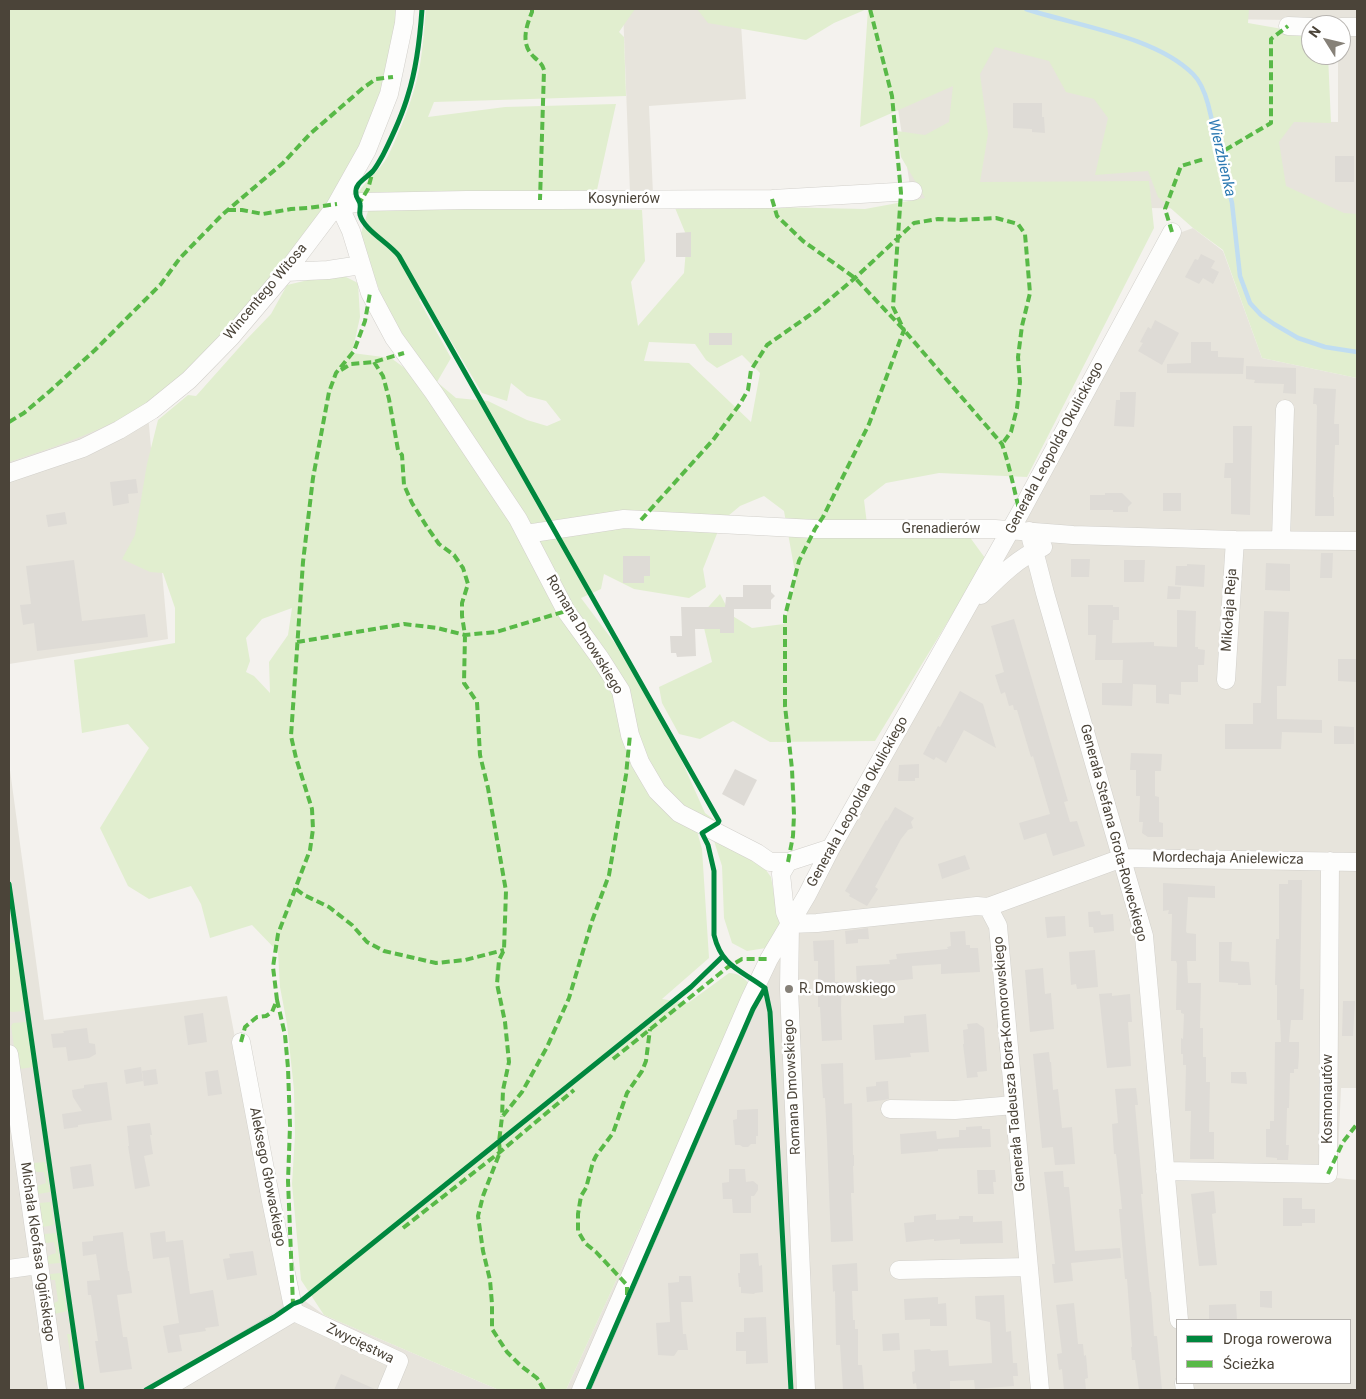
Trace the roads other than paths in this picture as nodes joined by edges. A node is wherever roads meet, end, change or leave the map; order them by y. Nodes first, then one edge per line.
1 (405, 9) edge
2 (1288, 26) dead end
3 (1301, 27) edge
4 (913, 192) dead end
5 (335, 207) junction
6 (1172, 232) dead end
7 (361, 265) junction
8 (286, 272) junction
9 (1285, 408) dead end
10 (9, 473) edge
11 (1010, 530) junction
12 (1029, 531) junction
13 (526, 534) junction
14 (1073, 536) junction
15 (1282, 539) junction
16 (1235, 540) junction
17 (1357, 541) edge
18 (1034, 550) junction
19 (966, 609) junction
20 (1226, 680) dead end
21 (831, 848) junction
22 (1122, 858) junction
23 (1330, 861) junction
24 (788, 862) junction
25 (1357, 862) edge
26 (988, 908) junction
27 (790, 924) junction
28 (241, 1042) dead end
29 (9, 1054) edge
30 (1014, 1105) junction
31 (890, 1109) dead end
32 (1165, 1171) junction
33 (38, 1265) junction
34 (1028, 1267) junction
35 (9, 1269) edge
36 (899, 1270) dead end
37 (294, 1312) junction
38 (1179, 1319) edge
39 (56, 1390) edge
40 (163, 1390) edge
41 (387, 1390) edge
42 (581, 1390) edge
43 (806, 1390) edge
44 (1040, 1390) edge

1 - 5 street, Wincentego Witosa
2 - 3 street
4 - 5 street, Kosynierów
5 - 7 street, Romana Dmowskiego
5 - 8 street, Wincentego Witosa
6 - 11 street, Generała Leopolda Okulickiego
7 - 8 street
7 - 13 street, Romana Dmowskiego
8 - 10 street, Wincentego Witosa
9 - 15 street
11 - 12 street, Grenadierów
11 - 13 street, Grenadierów
11 - 19 street, Generała Leopolda Okulickiego
12 - 14 street, Grenadierów
12 - 18 street, Generała Stefana Grota-Roweckiego
13 - 24 street, Romana Dmowskiego
14 - 16 street, Grenadierów
14 - 18 street
15 - 16 street, Grenadierów
15 - 17 street, Grenadierów
16 - 20 street, Mikołaja Reja
18 - 19 street
18 - 22 street, Generała Stefana Grota-Roweckiego
19 - 21 street, Generała Leopolda Okulickiego
21 - 24 street
21 - 27 street, Generała Leopolda Okulickiego
22 - 23 street, Mordechaja Anielewicza
22 - 26 street, Mordechaja Anielewicza
22 - 32 street, Generała Stefana Grota-Roweckiego
23 - 25 street, Mordechaja Anielewicza
23 - 32 street, Kosmonautów
24 - 27 street, Romana Dmowskiego
26 - 27 street
26 - 30 street, Generała Tadeusza Bora-Komorowskiego
27 - 42 street, Generała Leopolda Okulickiego
27 - 43 street, Romana Dmowskiego
28 - 37 street, Aleksego Głowackiego
29 - 33 street, Michała Kleofasa Ogińskiego
30 - 31 street
30 - 34 street, Generała Tadeusza Bora-Komorowskiego
32 - 38 street, Generała Stefana Grota-Roweckiego
33 - 35 street
33 - 39 street, Michała Kleofasa Ogińskiego
34 - 36 street
34 - 44 street, Generała Tadeusza Bora-Komorowskiego
37 - 40 street
37 - 41 street, Zwycięstwa

